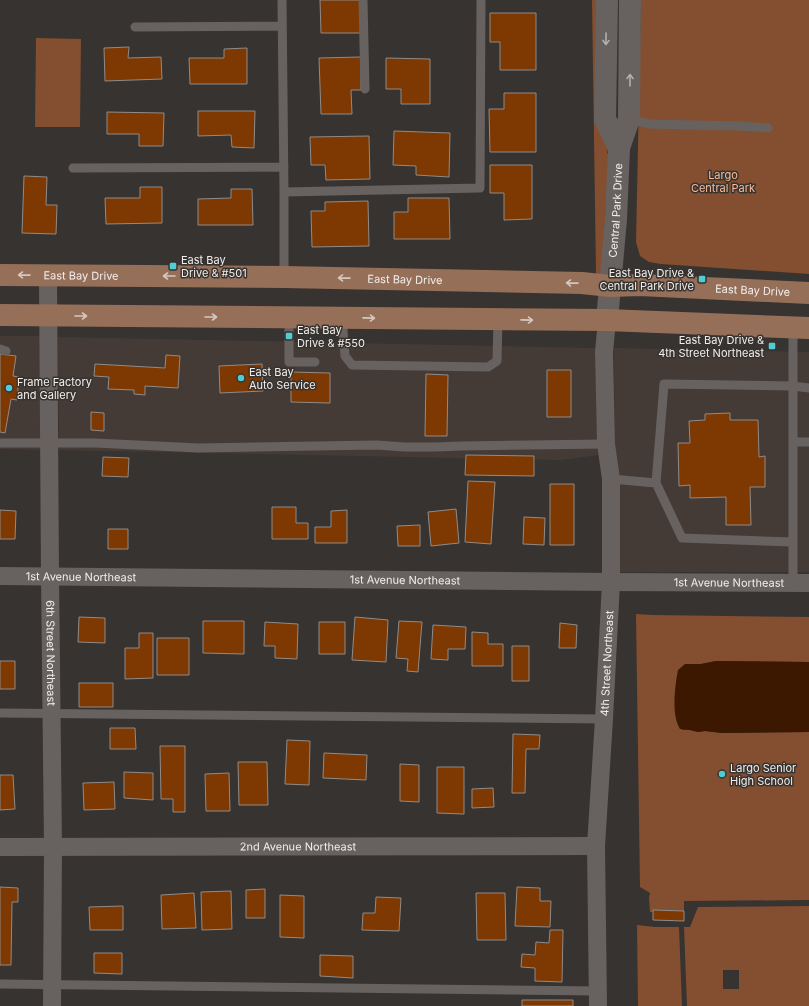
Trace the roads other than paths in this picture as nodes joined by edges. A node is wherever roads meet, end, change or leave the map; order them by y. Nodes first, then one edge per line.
1 (282, 0) edge
2 (363, 0) edge
3 (481, 0) edge
4 (607, 0) edge
5 (630, 0) edge
6 (282, 26) junction
7 (135, 27) dead end
8 (365, 89) dead end
9 (629, 119) junction
10 (768, 128) dead end
11 (619, 148) junction
12 (284, 167) junction
13 (73, 168) dead end
14 (284, 192) junction
15 (0, 275) edge
16 (48, 276) junction
17 (284, 277) junction
18 (610, 286) junction
19 (809, 293) edge
20 (0, 315) edge
21 (49, 316) junction
22 (289, 317) junction
23 (342, 318) junction
24 (498, 320) junction
25 (606, 320) junction
26 (801, 328) edge
27 (315, 362) dead end
28 (793, 386) junction
29 (809, 388) edge
30 (792, 442) junction
31 (809, 442) edge
32 (0, 443) edge
33 (50, 443) junction
34 (606, 444) junction
35 (611, 479) junction
36 (656, 483) junction
37 (793, 542) junction
38 (0, 576) edge
39 (50, 576) junction
40 (611, 582) junction
41 (801, 583) edge
42 (0, 713) edge
43 (52, 714) junction
44 (604, 719) junction
45 (596, 846) junction
46 (0, 847) edge
47 (53, 847) junction
48 (0, 984) edge
49 (52, 985) junction
50 (598, 999) edge
51 (52, 1006) edge

1 - 6 lane
2 - 8 lane
3 - 14 lane
4 -> 11 street, Central Park Drive
9 -> 5 street, Central Park Drive
6 - 7 lane
6 - 12 lane
9 - 10 lane
9 - 11 street, Central Park Drive
11 - 18 street, Central Park Drive
12 - 13 lane
12 - 14 lane
14 - 17 lane
16 -> 15 main road, East Bay Drive
17 -> 16 main road, East Bay Drive
16 - 21 street, 6th Street Northeast
18 -> 17 main road, East Bay Drive
18 - 19 main road, East Bay Drive
18 - 25 street, Central Park Drive
20 - 21 main road
21 -> 22 main road
21 - 33 street, 6th Street Northeast
22 - 23 main road
22 - 27 lane
23 -> 24 main road
23 - 24 lane
24 -> 25 main road
25 - 26 main road
25 - 34 street, 4th Street Northeast
26 - 28 lane
28 - 29 lane
28 - 30 lane
28 - 36 lane
30 - 31 lane
30 - 37 lane
32 - 33 lane
33 - 34 lane
33 - 39 street, 6th Street Northeast
34 - 35 street, 4th Street Northeast
35 - 36 lane
35 - 40 street, 4th Street Northeast
36 - 37 lane
37 - 41 lane
38 - 39 street, 1st Avenue Northeast
39 - 40 street, 1st Avenue Northeast
39 - 43 street, 6th Street Northeast
40 - 41 street, 1st Avenue Northeast
40 - 44 street, 4th Street Northeast
42 - 43 lane
43 - 44 lane
43 - 47 street, 6th Street Northeast
44 - 45 street, 4th Street Northeast
45 - 47 street, 2nd Avenue Northeast
45 - 50 street, 4th Street Northeast
46 - 47 street, 2nd Avenue Northeast
47 - 49 street, 6th Street Northeast
48 - 49 lane
49 - 50 lane
49 - 51 street, 6th Street Northeast

